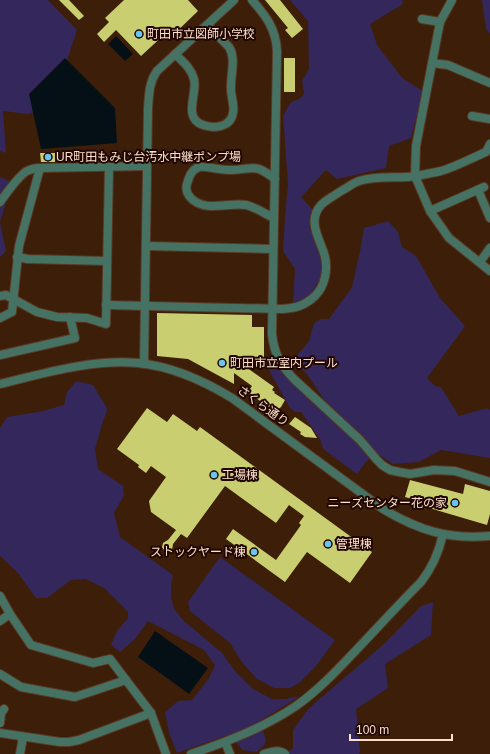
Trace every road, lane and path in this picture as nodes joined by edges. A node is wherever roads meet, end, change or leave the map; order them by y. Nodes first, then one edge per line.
1 (234, 0) edge
2 (252, 0) edge
3 (452, 0) edge
4 (422, 19) dead end
5 (440, 22) junction
6 (207, 25) junction
7 (175, 54) junction
8 (432, 63) junction
9 (490, 83) edge
10 (472, 116) dead end
11 (490, 119) edge
12 (490, 144) edge
13 (147, 166) junction
14 (109, 167) junction
15 (40, 168) junction
16 (415, 176) junction
17 (275, 179) junction
18 (0, 202) edge
19 (430, 211) junction
20 (274, 218) junction
21 (490, 218) edge
22 (146, 246) junction
23 (490, 248) edge
24 (273, 249) junction
25 (17, 257) junction
26 (107, 261) junction
27 (480, 262) junction
28 (490, 271) edge
29 (0, 296) edge
30 (13, 299) junction
31 (106, 306) junction
32 (145, 306) junction
33 (272, 308) junction
34 (70, 317) junction
35 (0, 318) edge
36 (0, 355) edge
37 (144, 364) junction
38 (0, 384) edge
39 (490, 482) edge
40 (443, 534) junction
41 (490, 536) edge
42 (0, 596) edge
43 (10, 614) junction
44 (0, 621) edge
45 (0, 674) edge
46 (126, 680) junction
47 (2, 711) edge
48 (151, 713) junction
49 (0, 723) edge
50 (0, 733) edge
51 (23, 736) junction
52 (225, 742) junction
53 (20, 754) edge
54 (166, 754) edge
55 (192, 754) edge
56 (230, 754) edge
57 (264, 754) edge
58 (285, 754) edge

1 - 6 street
2 - 17 street
3 - 5 street
4 - 5 street
5 - 8 street
6 - 7 street
6 - 7 street
7 - 13 street
8 - 9 street
8 - 16 street
10 - 11 street
12 - 16 street
13 - 14 street
13 - 22 street
14 - 15 street
14 - 26 street
15 - 18 street
15 - 25 street
16 - 19 street
16 - 33 street
17 - 20 street
17 - 20 street
19 - 21 street
19 - 27 street
20 - 24 street
22 - 24 street
22 - 32 street
23 - 27 street
24 - 33 street
25 - 26 street
25 - 30 street
26 - 31 street
27 - 28 street
29 - 30 street
30 - 34 street
30 - 35 street
31 - 32 street
31 - 34 street
32 - 33 street
32 - 37 street
33 - 39 street
34 - 36 street
37 - 38 street, さくら通り
37 - 40 street, さくら通り
40 - 41 street, さくら通り
40 - 52 street
42 - 43 street
43 - 44 street
43 - 46 street
45 - 46 street
46 - 48 street
47 - 49 street
48 - 51 street
48 - 54 street
50 - 51 street
51 - 53 street
52 - 55 street
52 - 56 street
57 - 58 street

